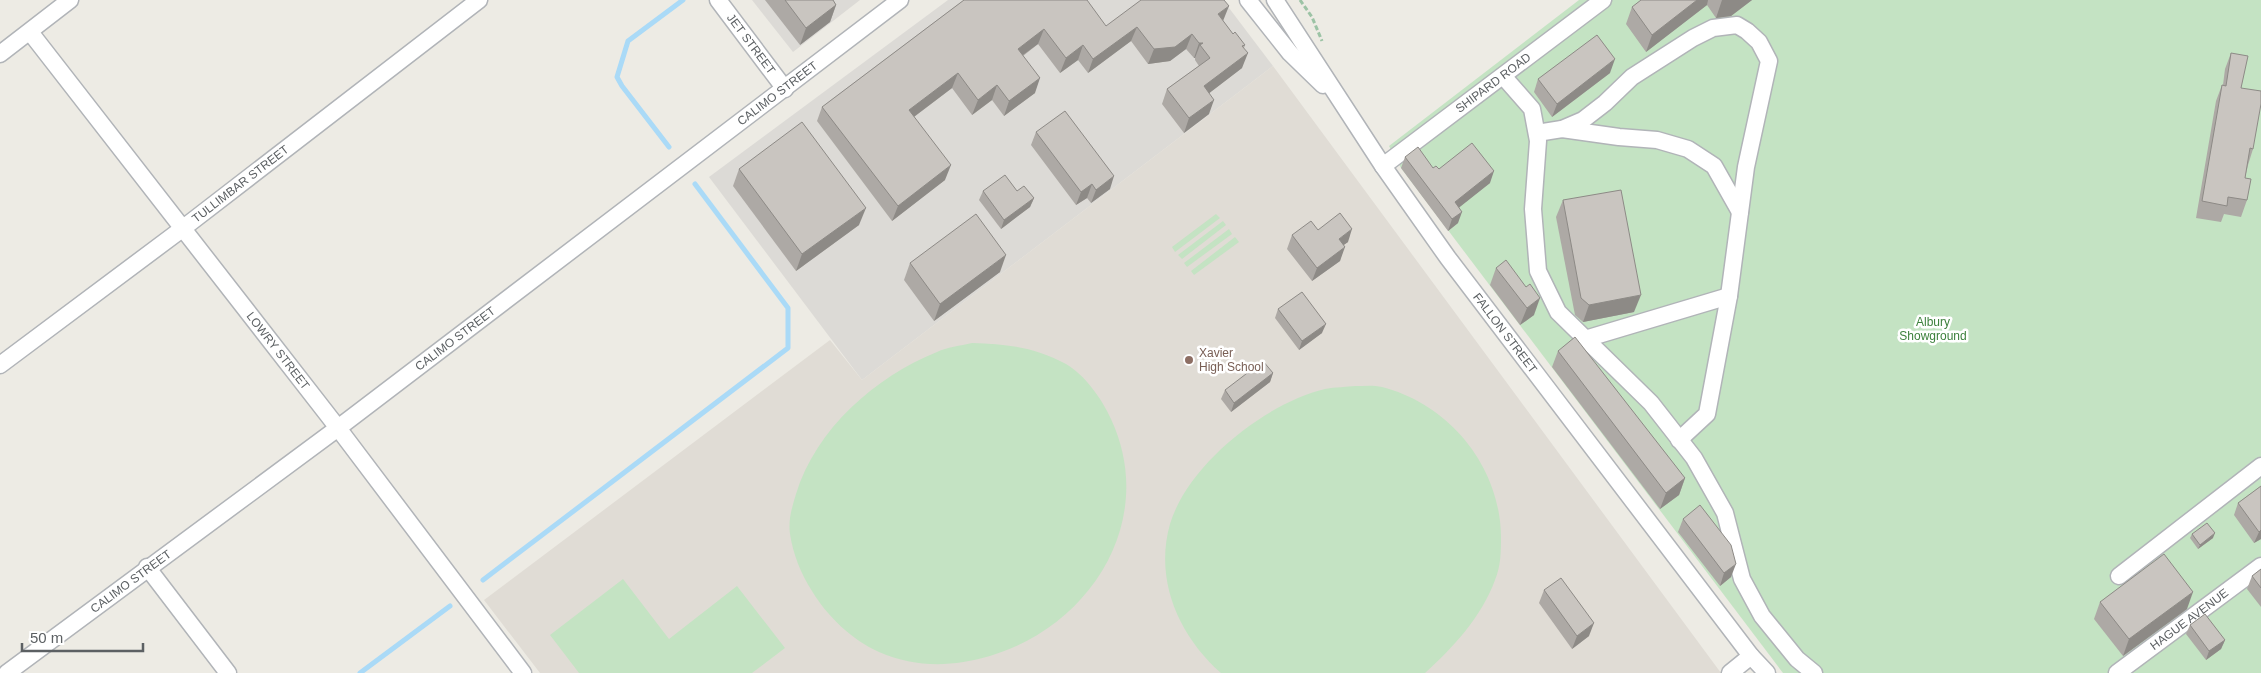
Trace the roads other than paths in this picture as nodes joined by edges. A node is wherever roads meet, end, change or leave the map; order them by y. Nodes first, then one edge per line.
1 (70, 0) edge
2 (479, 0) edge
3 (718, 0) edge
4 (900, 0) edge
5 (1248, 0) edge
6 (1275, 0) edge
7 (1603, 0) edge
8 (30, 32) junction
9 (0, 54) edge
10 (1503, 76) junction
11 (785, 89) junction
12 (1344, 106) junction
13 (1562, 129) junction
14 (1537, 133) junction
15 (1383, 166) junction
16 (1740, 212) junction
17 (182, 229) junction
18 (1729, 296) junction
19 (1585, 338) junction
20 (0, 365) edge
21 (338, 428) junction
22 (1679, 440) junction
23 (2261, 466) edge
24 (2261, 566) edge
25 (147, 567) junction
26 (2119, 576) dead end
27 (1752, 656) junction
28 (7, 673) edge
29 (228, 673) edge
30 (523, 673) edge
31 (1730, 673) edge
32 (1762, 673) edge
33 (1767, 673) edge
34 (1814, 673) edge
35 (2117, 673) edge

1 - 8 street
2 - 17 street, TULLIMBAR STREET
3 - 11 street, JET STREET
4 - 11 street, CALIMO STREET
5 - 12 street
6 - 12 street, FALLON STREET
7 - 10 street, SHIPARD ROAD
8 - 9 street
8 - 17 street, LOWRY STREET
10 - 14 street
10 - 15 street, SHIPARD ROAD
11 - 21 street, CALIMO STREET
12 - 15 street, FALLON STREET
13 - 14 street
13 - 16 street
13 - 16 street
14 - 19 street
15 - 27 street, FALLON STREET
16 - 18 street
17 - 20 street, TULLIMBAR STREET
17 - 21 street, LOWRY STREET
18 - 19 street
18 - 22 street
19 - 22 street
21 - 25 street, CALIMO STREET
21 - 30 street, LOWRY STREET
22 - 34 street
23 - 26 street
24 - 35 street, HAGUE AVENUE
25 - 28 street, CALIMO STREET
25 - 29 street
27 - 31 street
27 - 32 street, FALLON STREET
27 - 33 street, FALLON STREET

